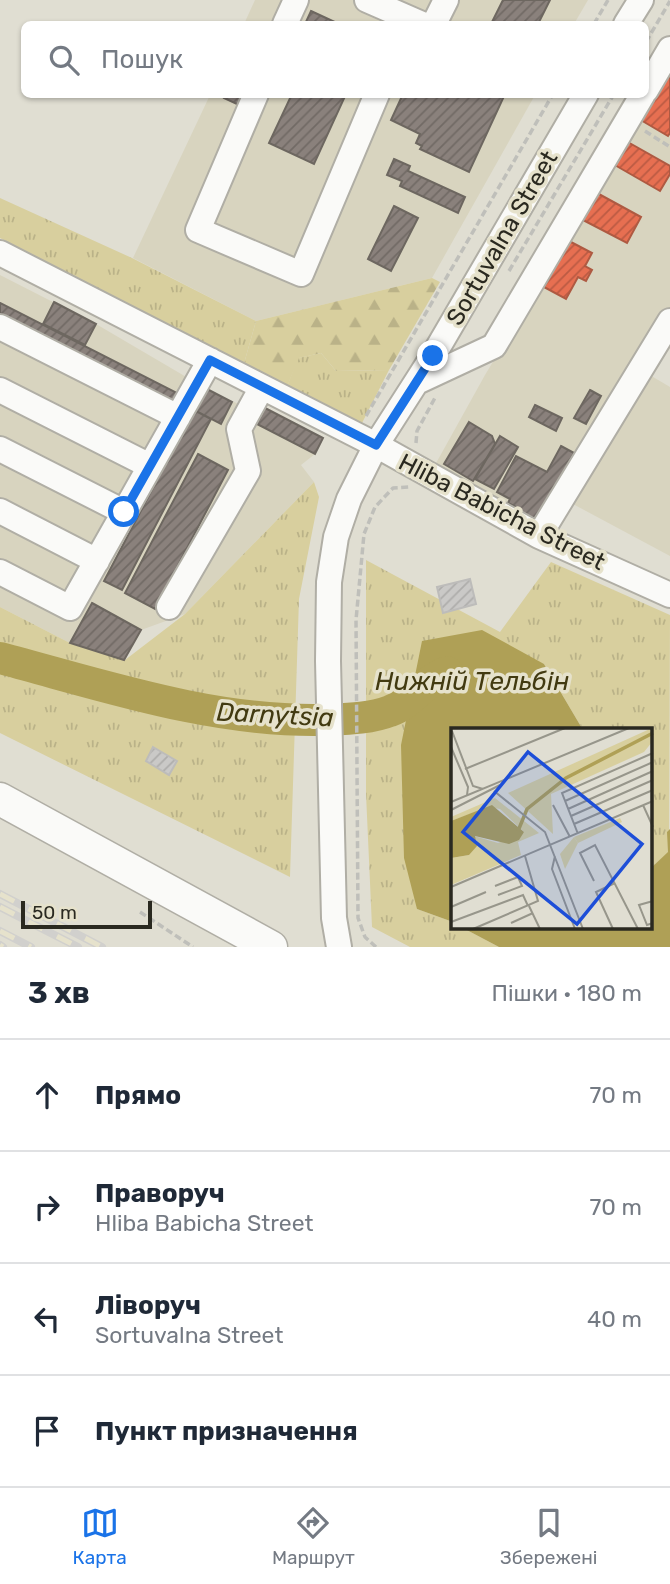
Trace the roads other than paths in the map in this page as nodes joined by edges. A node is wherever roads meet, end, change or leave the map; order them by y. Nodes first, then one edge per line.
1 (296, 0) edge
2 (367, 0) edge
3 (446, 0) edge
4 (641, 0) edge
5 (286, 21) edge
6 (415, 21) edge
7 (436, 21) edge
8 (628, 21) edge
9 (670, 48) edge
10 (649, 85) edge
11 (254, 98) edge
12 (375, 98) edge
13 (584, 98) edge
14 (641, 98) edge
15 (0, 253) edge
16 (670, 321) edge
17 (0, 327) edge
18 (210, 360) junction
19 (417, 382) junction
20 (262, 387) junction
21 (0, 390) edge
22 (178, 417) junction
23 (365, 440) junction
24 (0, 449) edge
25 (150, 467) junction
26 (0, 511) edge
27 (124, 512) junction
28 (539, 536) junction
29 (97, 561) junction
30 (0, 572) edge
31 (668, 588) edge
32 (169, 607) dead end
33 (0, 799) edge
34 (271, 947) edge
35 (338, 947) edge

1 - 5 street
2 - 6 street
3 - 7 street
4 - 8 street
9 - 10 street
11 - 12 street
13 - 19 street, Sortuvalna Street
14 - 19 street
15 - 18 street, Hliba Babicha Street
16 - 28 street
17 - 22 street
18 - 20 street, Hliba Babicha Street
18 - 22 street
19 - 23 street, Sortuvalna Street
20 - 23 street, Hliba Babicha Street
20 - 32 street
21 - 25 street
22 - 25 street
23 - 28 street, Hliba Babicha Street
23 - 35 street, Sortuvalna Street
24 - 27 street
25 - 27 street
26 - 29 street
27 - 29 street
28 - 31 street, Hliba Babicha Street
29 - 30 street
33 - 34 main road

